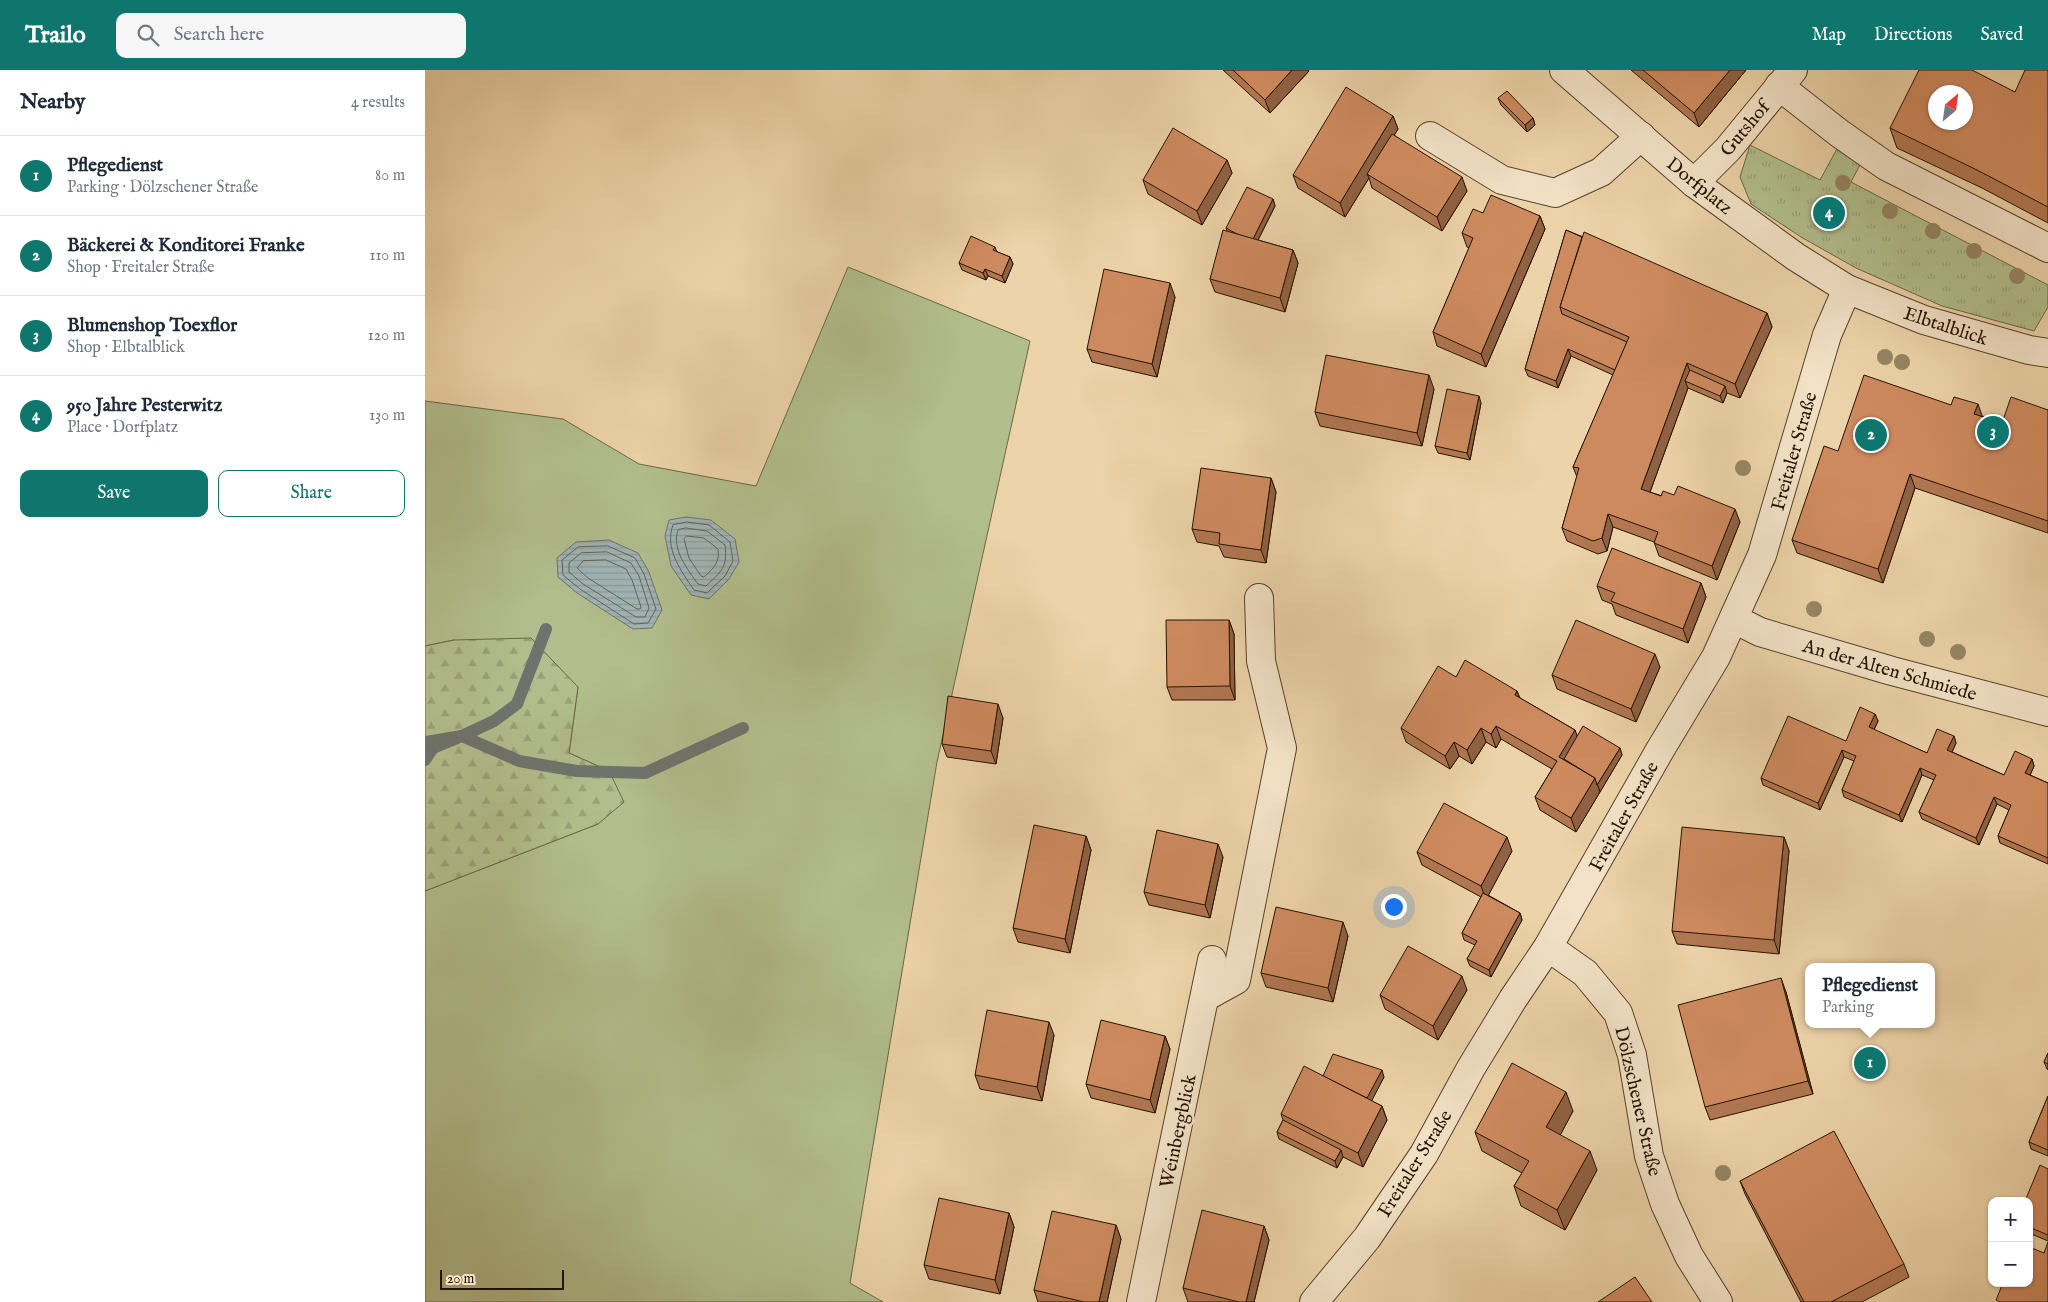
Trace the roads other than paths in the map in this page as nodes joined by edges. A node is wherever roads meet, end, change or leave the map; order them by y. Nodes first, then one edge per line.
1 (1569, 74) edge
2 (1786, 78) edge
3 (1430, 136) dead end
4 (1641, 136) junction
5 (1694, 183) junction
6 (2048, 248) edge
7 (1847, 288) junction
8 (2048, 353) edge
9 (1259, 598) dead end
10 (1734, 619) junction
11 (2048, 712) edge
12 (1548, 947) junction
13 (1212, 960) dead end
14 (1205, 997) junction
15 (1141, 1302) edge
16 (1314, 1302) edge
17 (1718, 1302) edge

1 - 4 street, Dorfplatz
2 - 5 street, Gutshof
2 - 6 street
3 - 4 street
4 - 5 street, Dorfplatz
5 - 7 street, Dorfplatz
7 - 8 street, Elbtalblick
7 - 10 street, Freitaler Straße
9 - 14 street
10 - 11 street, An der Alten Schmiede
10 - 12 street, Freitaler Straße
12 - 16 street, Freitaler Straße
12 - 17 street, Dölzschener Straße
13 - 14 street, Weinbergblick
14 - 15 street, Weinbergblick

